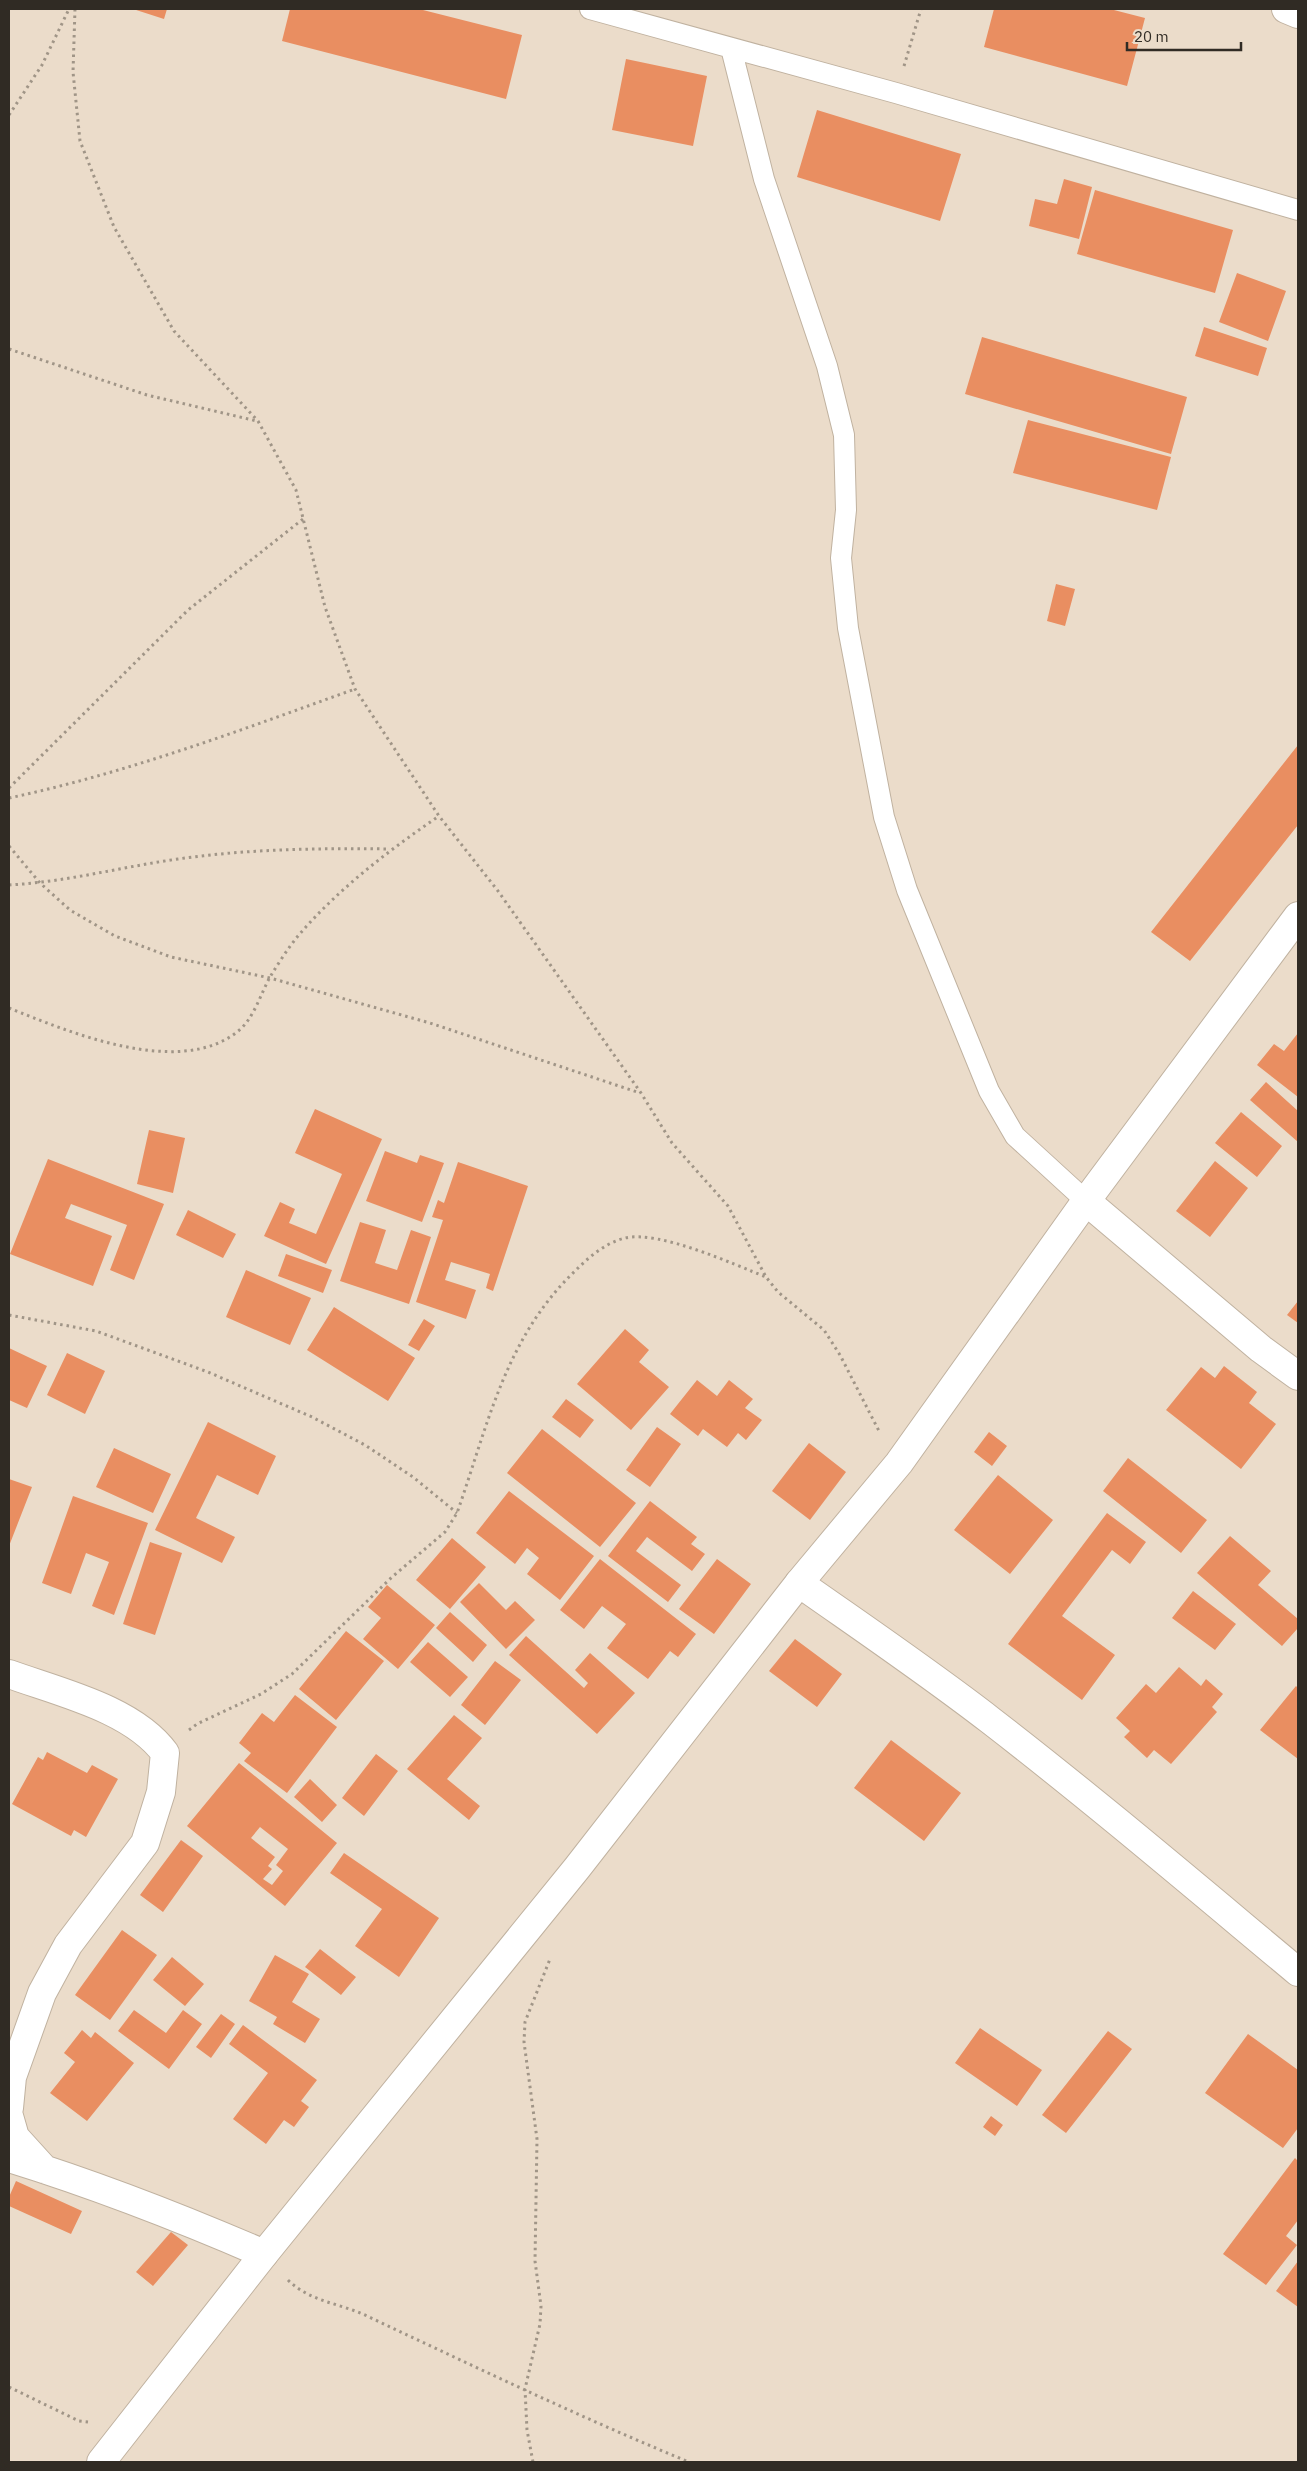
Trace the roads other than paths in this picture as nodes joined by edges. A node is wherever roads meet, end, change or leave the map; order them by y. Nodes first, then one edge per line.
1 (590, 9) edge
2 (1286, 9) edge
3 (1298, 14) edge
4 (731, 48) junction
5 (1298, 210) edge
6 (1298, 916) edge
7 (1086, 1201) junction
8 (1298, 1376) edge
9 (799, 1583) junction
10 (9, 1674) edge
11 (1298, 1972) edge
12 (9, 2108) edge
13 (9, 2116) edge
14 (9, 2158) edge
15 (44, 2169) junction
16 (264, 2254) junction
17 (101, 2462) edge

1 - 4 lane
2 - 3 main road
4 - 5 lane
4 - 7 lane
6 - 7 main road
7 - 8 main road
7 - 9 main road
9 - 11 main road
9 - 16 main road
10 - 12 main road
13 - 15 main road
14 - 15 main road
15 - 16 main road
16 - 17 main road

